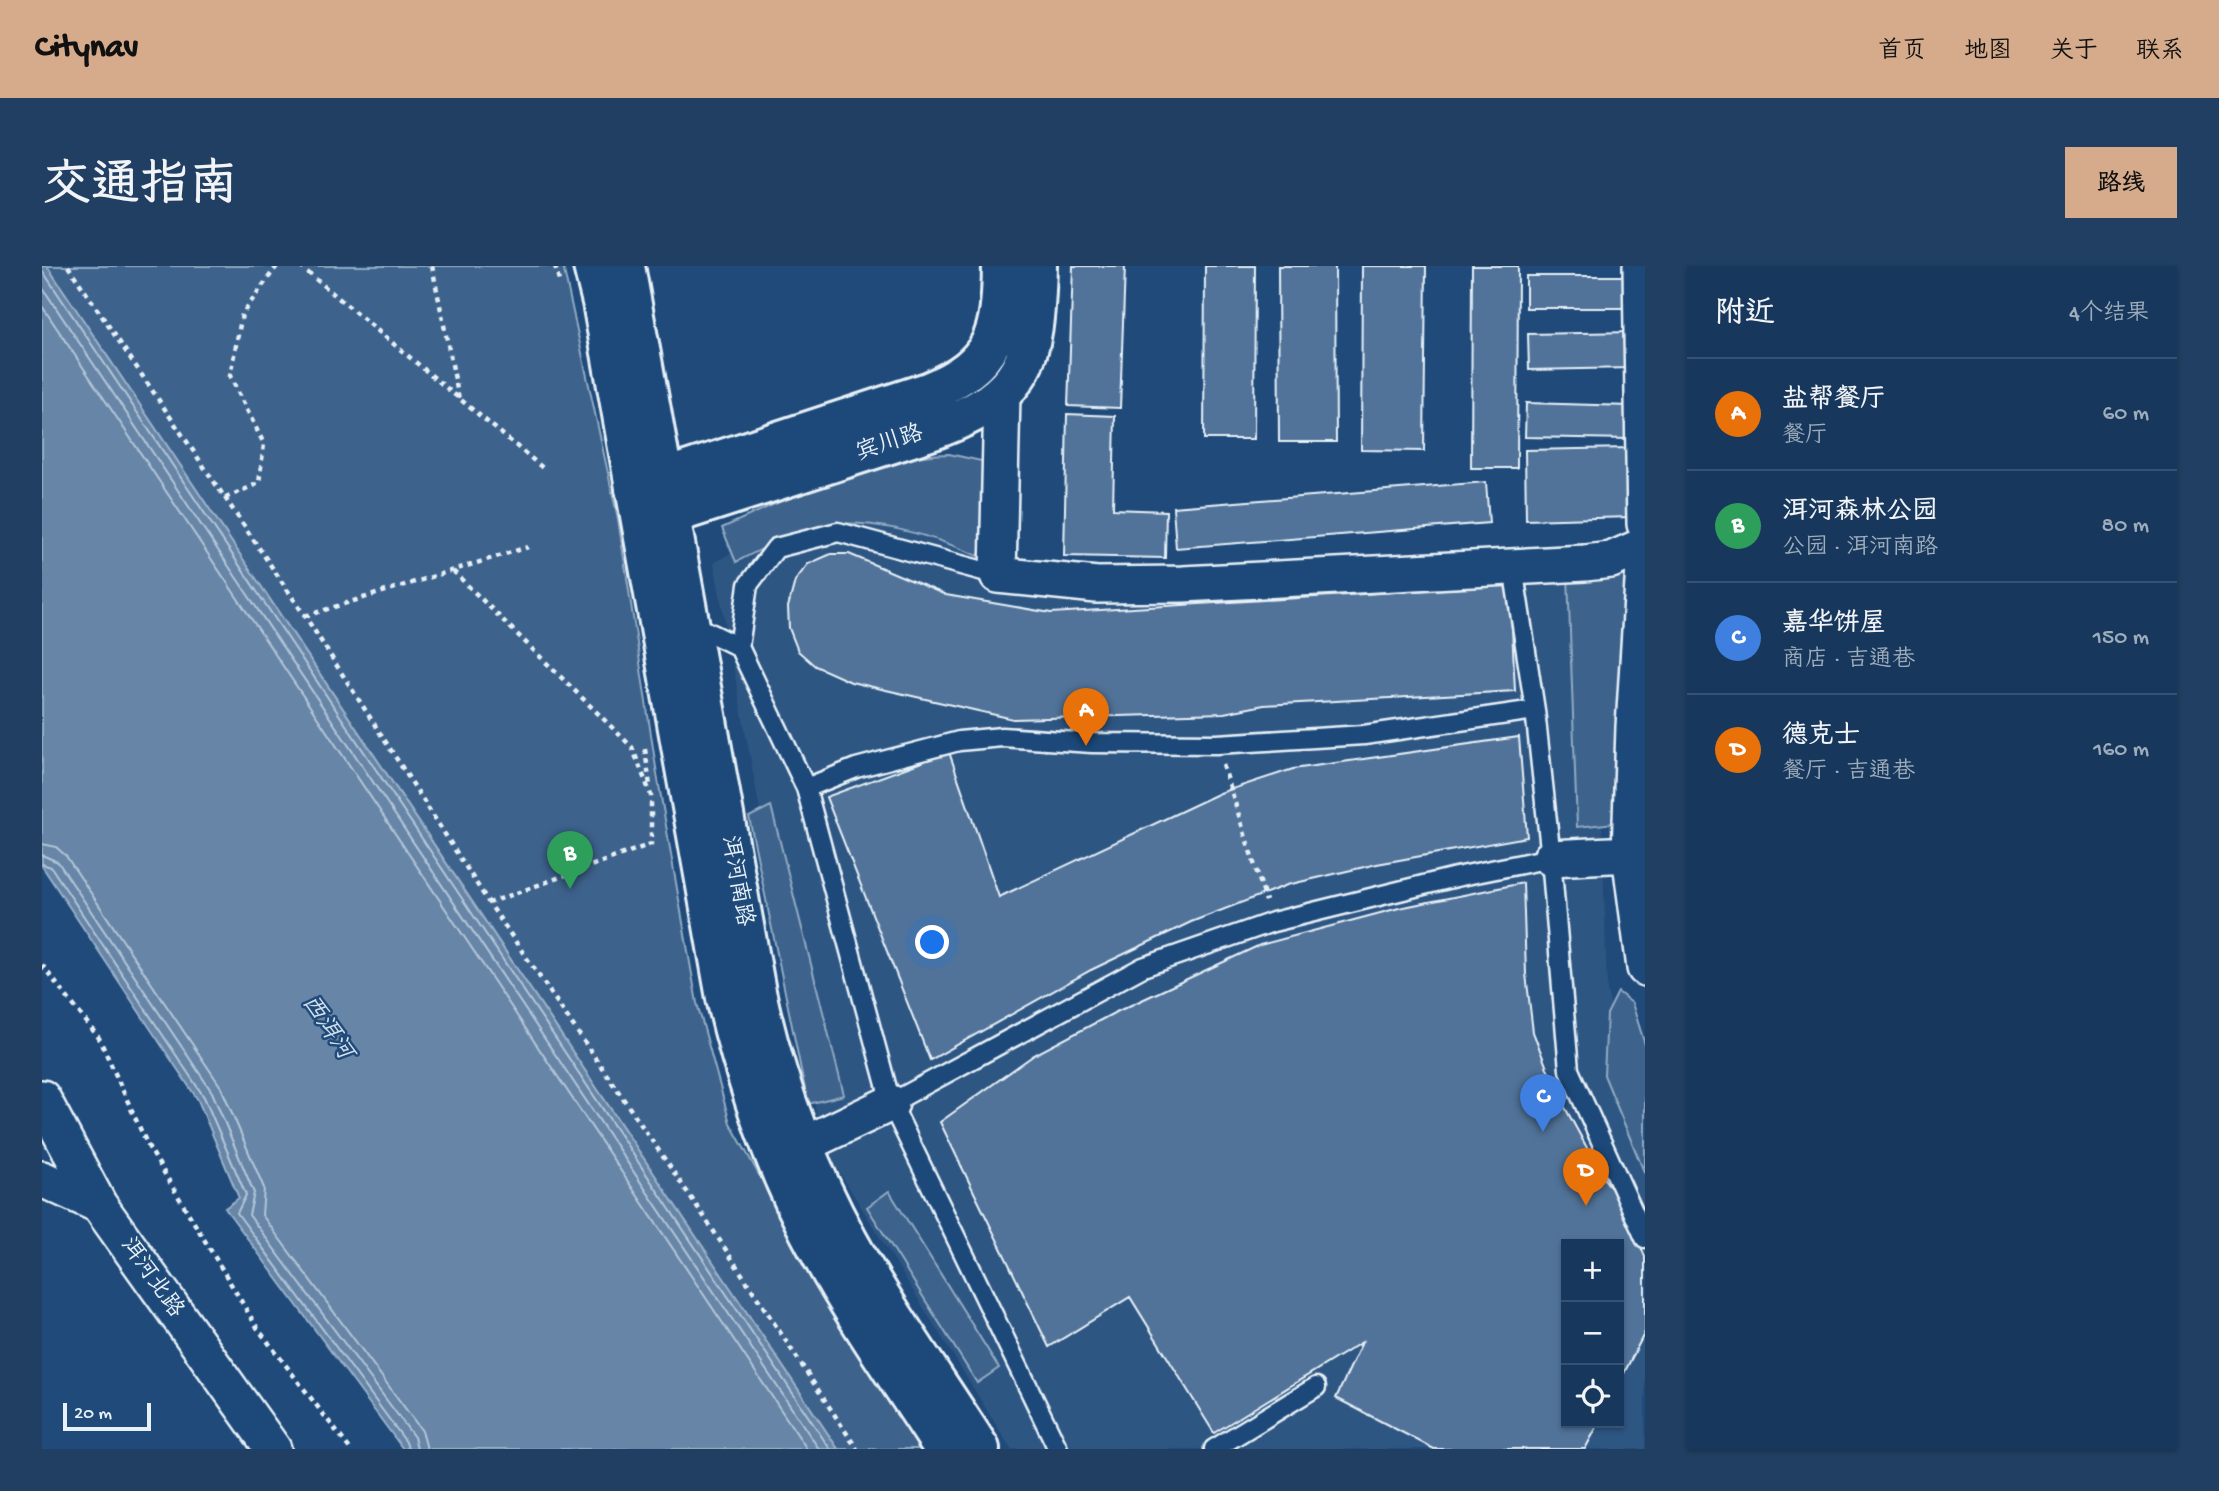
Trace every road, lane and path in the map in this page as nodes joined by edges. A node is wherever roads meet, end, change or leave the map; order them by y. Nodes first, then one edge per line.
1 (68, 266) edge
2 (277, 266) edge
3 (300, 266) edge
4 (432, 266) edge
5 (593, 266) edge
6 (625, 266) edge
7 (1002, 266) edge
8 (1037, 266) edge
9 (1641, 266) edge
10 (1002, 394) junction
11 (460, 400) junction
12 (544, 469) dead end
13 (225, 498) junction
14 (653, 501) junction
15 (1645, 524) edge
16 (528, 547) dead end
17 (1645, 547) edge
18 (1513, 567) junction
19 (453, 571) junction
20 (998, 575) junction
21 (305, 616) junction
22 (690, 623) junction
23 (739, 647) junction
24 (1535, 710) junction
25 (1217, 744) junction
26 (806, 788) junction
27 (1630, 854) junction
28 (1551, 859) junction
29 (489, 903) junction
30 (1273, 922) junction
31 (42, 965) edge
32 (1645, 968) edge
33 (42, 1098) edge
34 (891, 1103) junction
35 (803, 1145) junction
36 (42, 1179) edge
37 (99, 1205) junction
38 (1645, 1238) edge
39 (1316, 1387) dead end
40 (272, 1449) edge
41 (350, 1449) edge
42 (857, 1449) edge
43 (944, 1449) edge
44 (980, 1449) edge
45 (1058, 1449) edge
46 (1214, 1449) edge

1 - 13 path
2 - 13 path
3 - 11 path
4 - 11 path
5 - 14 main road, 洱河南路
6 - 14 main road, 洱河南路
7 - 14 main road, 宾川路
8 - 10 main road, 宾川路
9 - 15 street
10 - 14 main road, 宾川路
10 - 20 street
11 - 12 path
13 - 21 path
14 - 22 main road, 洱河南路
14 - 43 main road, 洱河南路
16 - 19 path
17 - 18 street
17 - 27 street
18 - 20 street
18 - 24 lane
19 - 21 path
19 - 29 path
20 - 23 lane
21 - 29 path
22 - 23 lane
22 - 35 main road, 洱河南路
23 - 26 lane
24 - 25 lane
24 - 28 lane
25 - 26 lane
25 - 30 path
26 - 34 lane
27 - 28 street
27 - 32 street
28 - 30 lane
28 - 38 lane
29 - 42 path
30 - 34 lane
31 - 41 path
33 - 37 street, 洱河北路
34 - 35 street
34 - 45 lane
35 - 44 main road, 洱河南路
36 - 37 street
37 - 40 street, 洱河北路
39 - 46 lane

